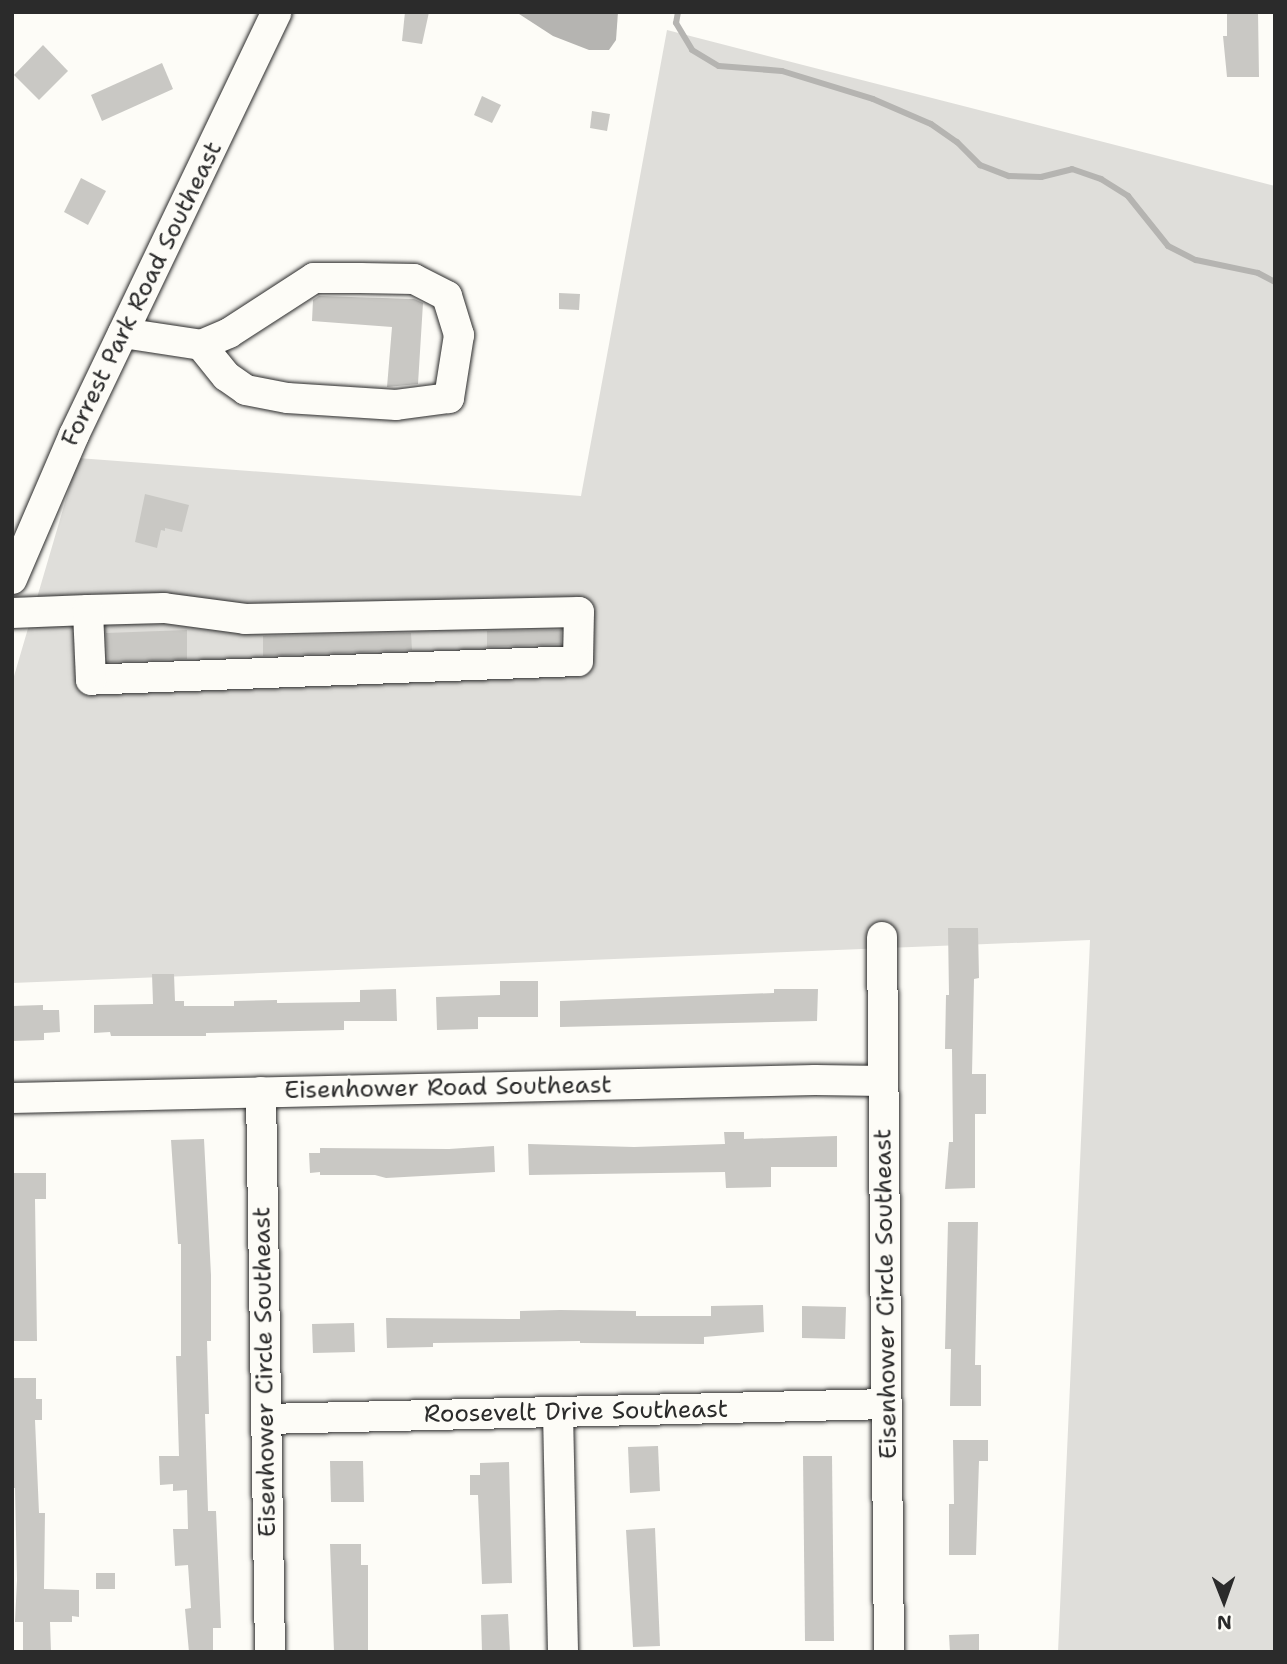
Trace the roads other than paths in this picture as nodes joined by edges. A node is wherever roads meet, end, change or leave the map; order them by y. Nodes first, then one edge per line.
1 (277, 12) edge
2 (123, 333) junction
3 (201, 345) junction
4 (24, 517) edge
5 (12, 579) edge
6 (88, 610) junction
7 (12, 613) edge
8 (882, 937) dead end
9 (883, 1081) junction
10 (261, 1092) junction
11 (12, 1098) edge
12 (887, 1404) junction
13 (558, 1412) junction
14 (266, 1419) junction
15 (270, 1652) edge
16 (564, 1652) edge
17 (889, 1652) edge

1 - 2 street, Forrest Park Road Southeast
2 - 3 street
2 - 4 street, Forrest Park Road Southeast
3 - 3 street
4 - 5 street, Forrest Park Road Southeast
6 - 6 street
6 - 7 street
8 - 9 street, Eisenhower Circle Southeast
9 - 10 street, Eisenhower Road Southeast
9 - 12 street, Eisenhower Circle Southeast
10 - 11 street, Eisenhower Road Southeast
10 - 14 street, Eisenhower Circle Southeast
12 - 13 street, Roosevelt Drive Southeast
12 - 17 street, Eisenhower Circle Southeast
13 - 14 street, Roosevelt Drive Southeast
13 - 16 street
14 - 15 street, Eisenhower Circle Southeast

